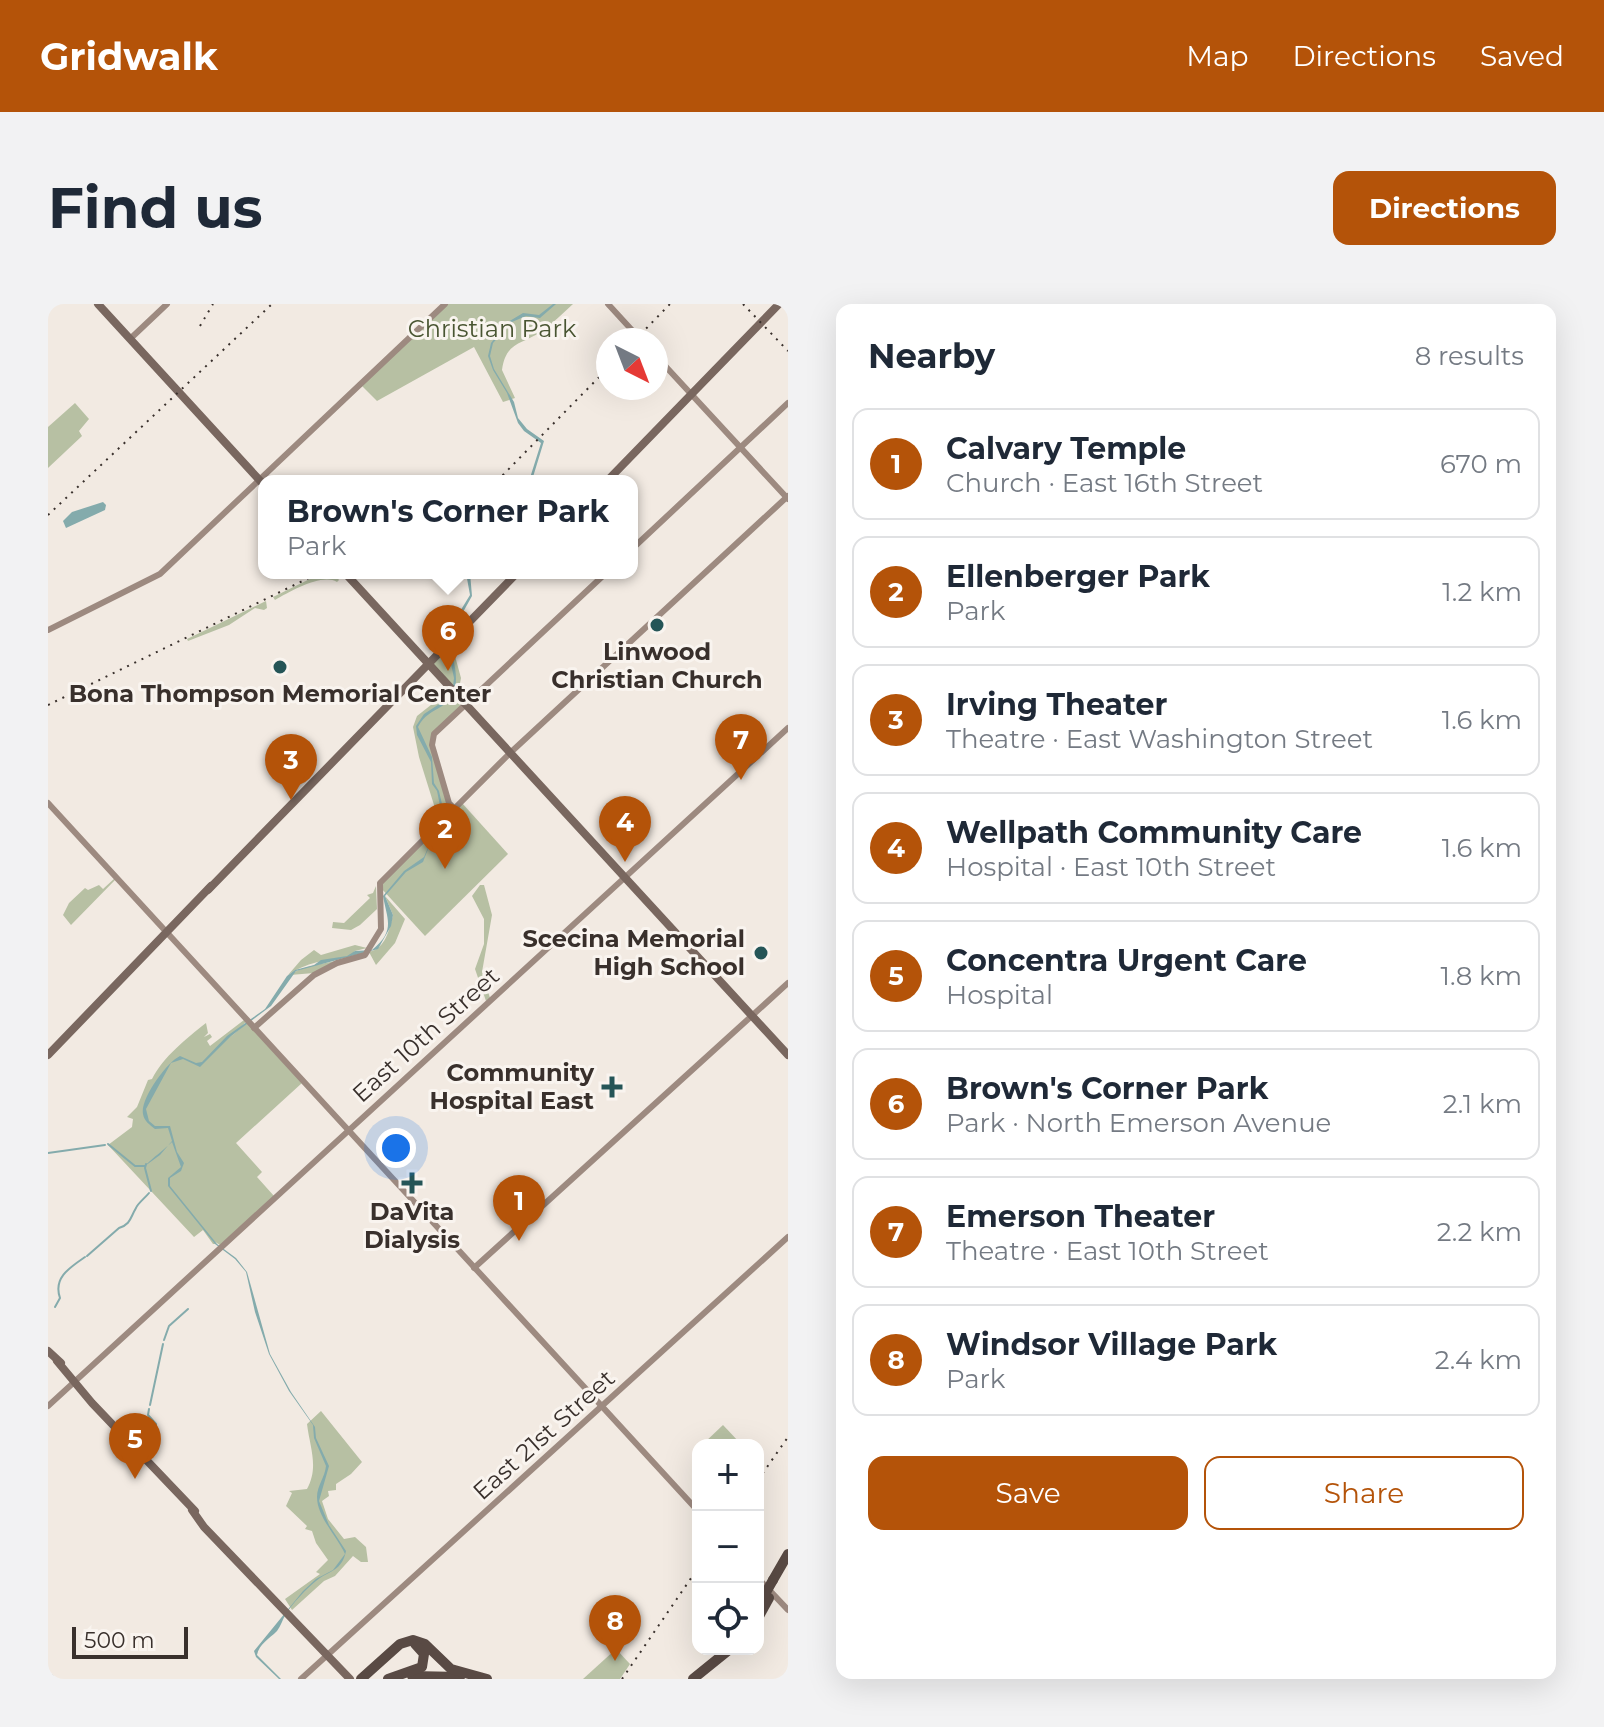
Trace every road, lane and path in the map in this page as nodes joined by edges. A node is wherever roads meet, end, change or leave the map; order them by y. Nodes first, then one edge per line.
1 (98, 304) edge
2 (167, 304) edge
3 (445, 304) edge
4 (608, 304) edge
5 (779, 304) edge
6 (630, 328) edge
7 (130, 339) junction
8 (668, 369) edge
9 (691, 394) junction
10 (788, 403) edge
11 (741, 448) junction
12 (268, 475) edge
13 (613, 475) edge
14 (258, 479) edge
15 (258, 485) edge
16 (787, 497) edge
17 (638, 543) edge
18 (350, 579) edge
19 (511, 579) edge
20 (600, 579) edge
21 (48, 630) edge
22 (428, 664) junction
23 (465, 705) junction
24 (788, 728) edge
25 (510, 753) junction
26 (48, 803) edge
27 (454, 808) junction
28 (624, 878) junction
29 (167, 932) junction
30 (788, 983) edge
31 (751, 1016) junction
32 (251, 1024) junction
33 (48, 1055) edge
34 (788, 1057) edge
35 (348, 1130) junction
36 (788, 1237) edge
37 (474, 1268) junction
38 (48, 1351) edge
39 (75, 1381) junction
40 (48, 1406) edge
41 (601, 1406) junction
42 (692, 1505) edge
43 (788, 1554) edge
44 (788, 1565) edge
45 (764, 1582) edge
46 (775, 1583) junction
47 (767, 1596) junction
48 (764, 1599) edge
49 (764, 1603) edge
50 (788, 1608) edge
51 (723, 1655) edge
52 (730, 1655) edge
53 (327, 1658) junction
54 (304, 1679) edge
55 (347, 1679) edge
56 (363, 1679) edge
57 (391, 1679) edge
58 (478, 1679) edge
59 (487, 1679) edge
60 (693, 1679) edge
61 (704, 1679) edge

1 - 7 main road
2 - 7 main road
3 - 12 main road
4 - 6 main road
5 - 9 main road
7 - 14 main road
8 - 9 main road
9 - 11 main road
9 - 13 main road
10 - 11 main road
11 - 16 main road
11 - 17 main road
15 - 21 main road
16 - 25 main road
18 - 22 main road
19 - 22 main road
20 - 23 main road
22 - 23 main road
22 - 29 main road
23 - 25 main road
23 - 27 main road
24 - 28 main road, East 10th Street
25 - 27 main road
25 - 28 main road
26 - 29 main road
27 - 32 main road
28 - 31 main road
28 - 35 main road, East 10th Street
29 - 32 main road
29 - 33 main road
30 - 31 main road
31 - 34 main road
31 - 37 main road
32 - 35 main road
35 - 37 main road
35 - 39 main road, East 10th Street
36 - 41 main road, East 21st Street
37 - 41 main road
38 - 39 main road
39 - 40 main road, East 10th Street
39 - 53 main road
41 - 42 main road
41 - 53 main road, East 21st Street
43 - 46 highway
44 - 46 highway
45 - 50 main road
46 - 47 highway, bridge
47 - 48 highway
47 - 49 highway
51 - 60 highway
52 - 61 highway
53 - 54 main road, East 21st Street
53 - 55 main road
56 - 57 highway
56 - 59 highway
57 - 58 highway

